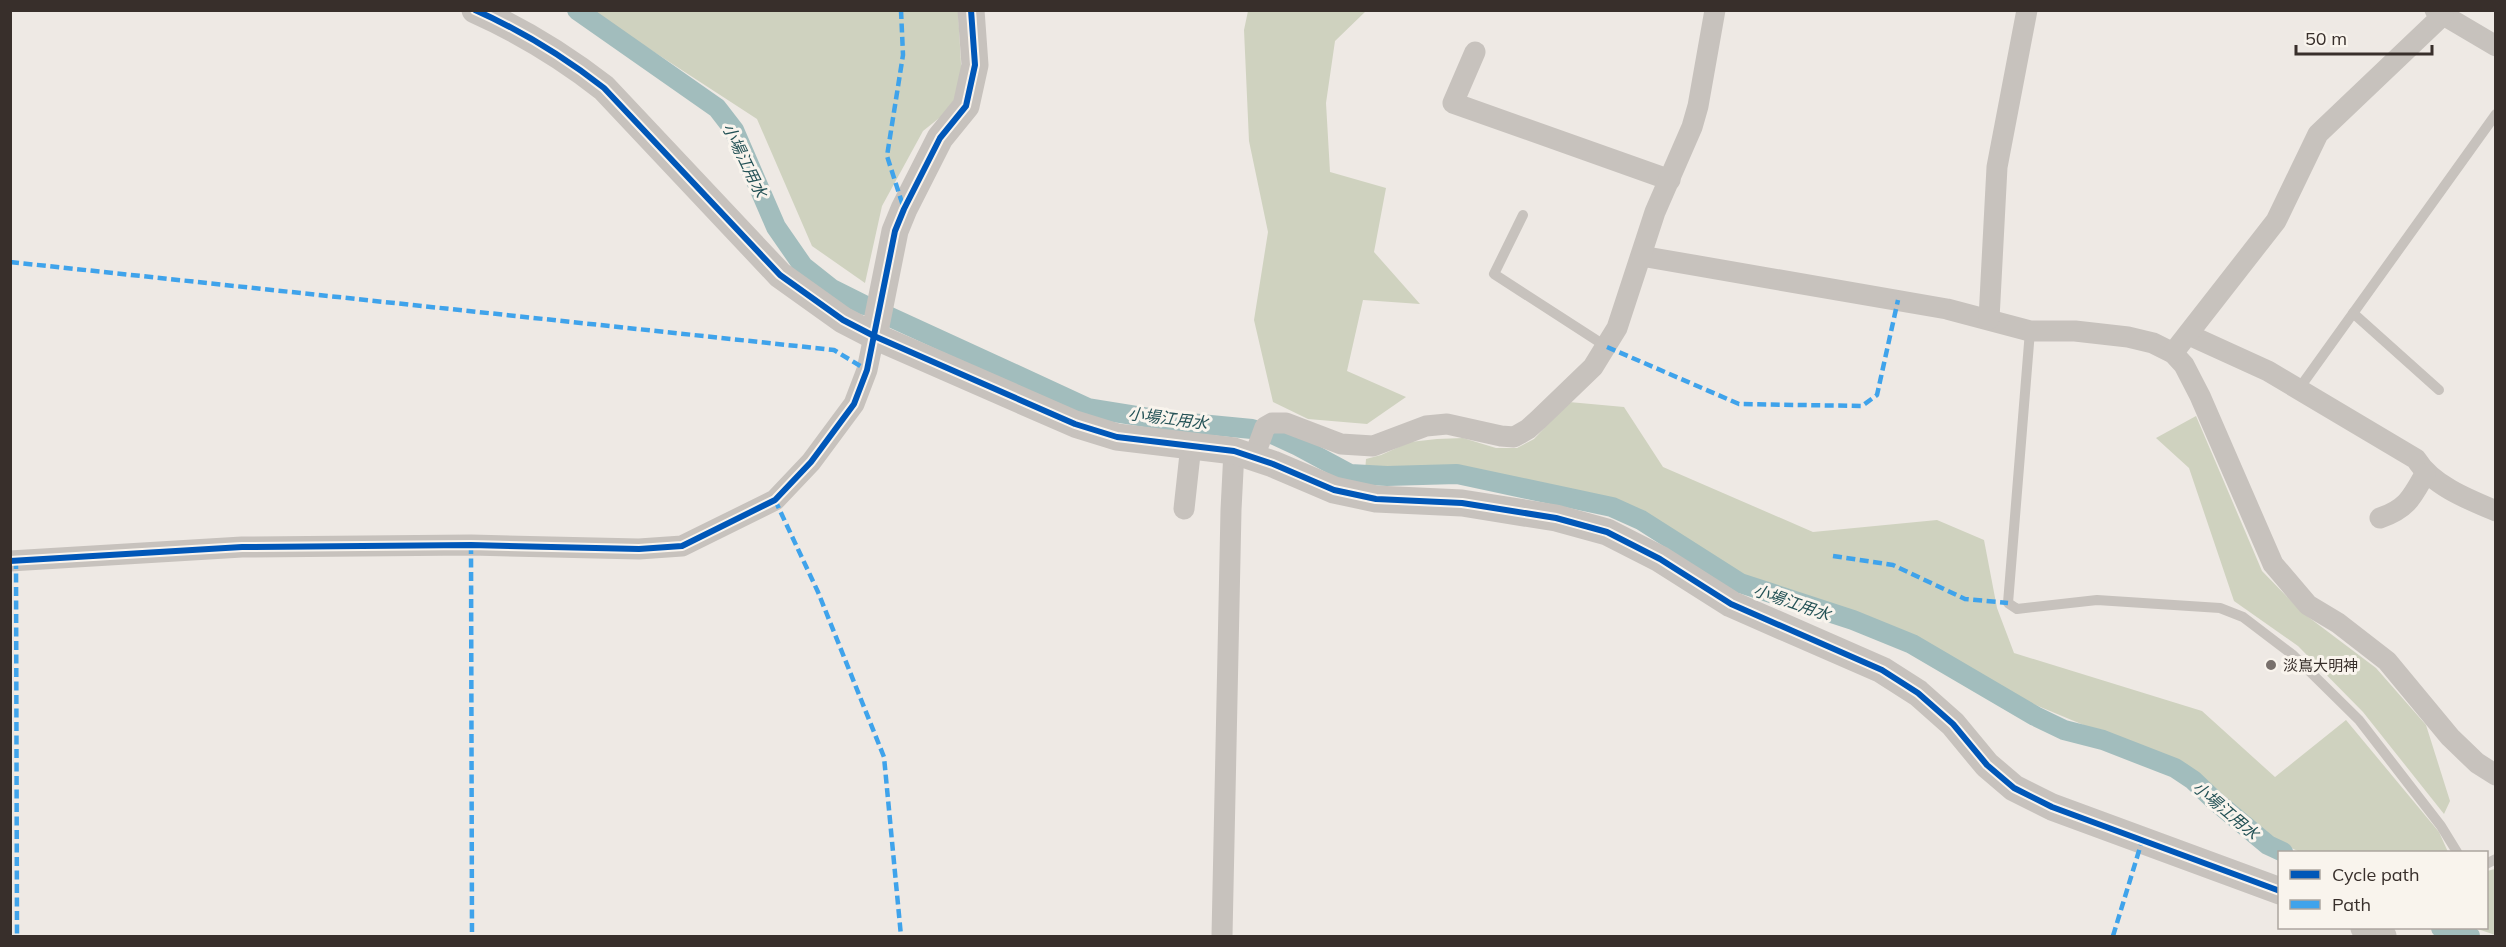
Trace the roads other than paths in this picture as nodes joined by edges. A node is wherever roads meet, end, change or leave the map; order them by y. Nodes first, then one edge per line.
1 (475, 10) edge
2 (970, 10) edge
3 (1715, 10) edge
4 (2026, 10) edge
5 (2439, 13) edge
6 (2496, 46) edge
7 (1475, 52) dead end
8 (2496, 114) edge
9 (1670, 180) junction
10 (1523, 215) dead end
11 (1641, 256) junction
12 (2353, 313) junction
13 (1989, 319) junction
14 (2030, 331) junction
15 (2189, 335) junction
16 (874, 336) junction
17 (1607, 347) junction
18 (2173, 353) junction
19 (2298, 390) junction
20 (2439, 390) dead end
21 (1191, 445) junction
22 (1244, 454) junction
23 (2425, 474) junction
24 (1184, 499) dead end
25 (2496, 511) edge
26 (2380, 518) dead end
27 (10, 561) edge
28 (2496, 775) edge
29 (2456, 851) edge
30 (2278, 890) edge
31 (2368, 929) edge
32 (1222, 936) edge
33 (2384, 936) edge

1 - 16 street
2 - 16 street
3 - 9 street
4 - 13 street
5 - 6 street
5 - 15 street
7 - 9 street
8 - 12 lane
9 - 11 street
10 - 17 lane
11 - 13 street
11 - 17 street
12 - 19 lane
12 - 20 lane
13 - 14 street
14 - 18 street
14 - 29 lane
15 - 18 street
15 - 19 street
16 - 21 street
16 - 27 street
17 - 22 street
18 - 28 street
19 - 23 street
21 - 22 street
21 - 24 street
22 - 30 street
22 - 32 street
23 - 25 street
23 - 26 street
31 - 33 street

